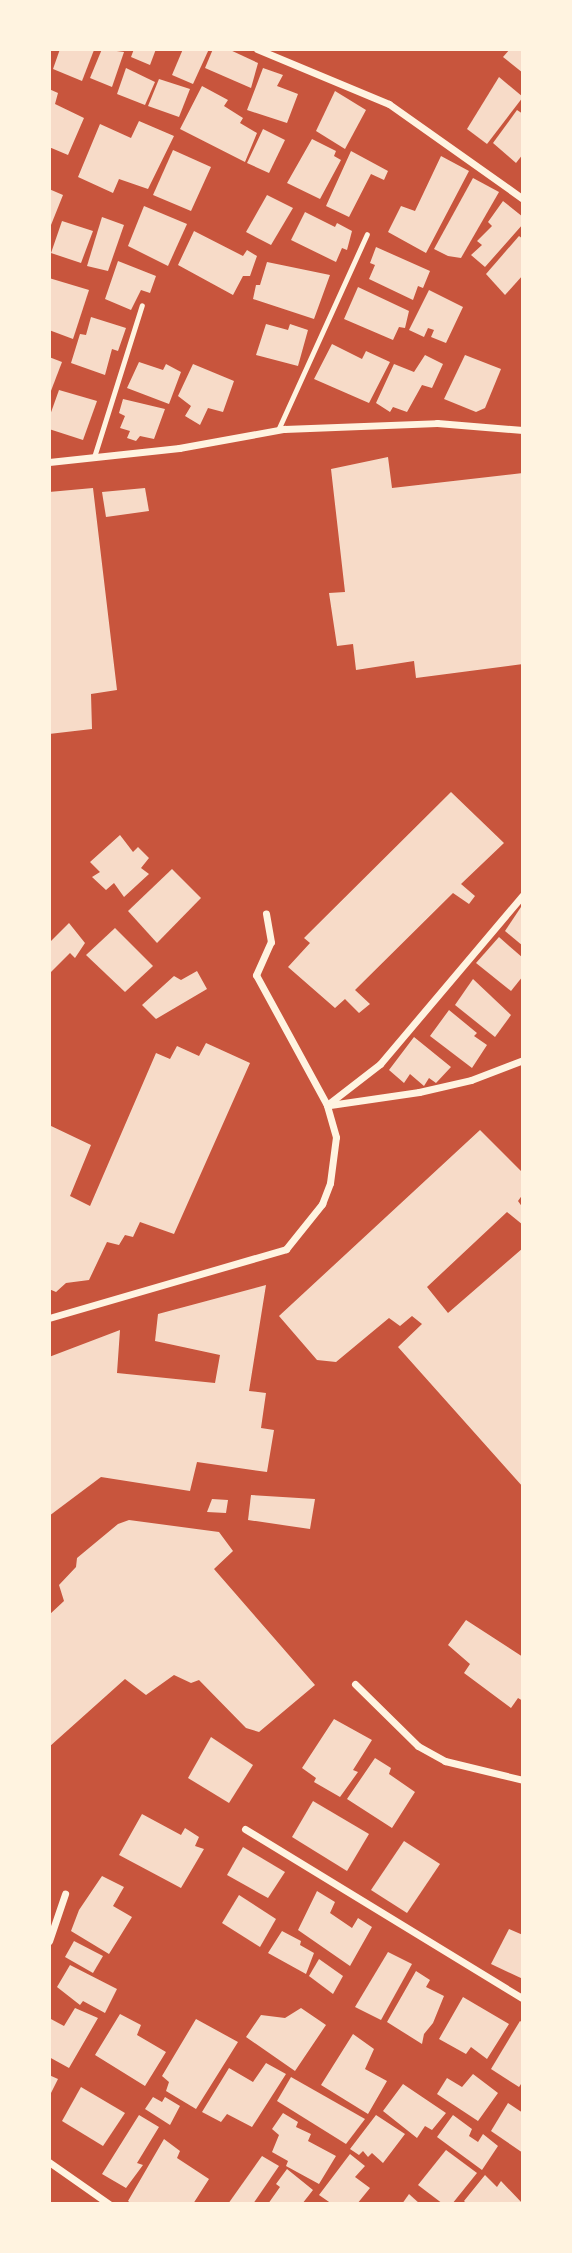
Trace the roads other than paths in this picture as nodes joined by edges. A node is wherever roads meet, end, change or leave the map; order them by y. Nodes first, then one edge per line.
1 (257, 49) edge
2 (523, 198) edge
3 (367, 234) dead end
4 (142, 305) dead end
5 (278, 430) junction
6 (523, 430) edge
7 (94, 457) junction
8 (49, 462) edge
9 (523, 895) edge
10 (266, 913) dead end
11 (523, 1060) edge
12 (327, 1105) junction
13 (49, 1318) edge
14 (355, 1684) dead end
15 (523, 1780) edge
16 (245, 1829) dead end
17 (65, 1894) dead end
18 (49, 1941) edge
19 (523, 1999) edge
20 (49, 2162) edge
21 (109, 2204) edge

1 - 2 street
3 - 5 lane
4 - 7 lane
5 - 6 street
5 - 7 street
7 - 8 street
9 - 12 street
10 - 12 street
11 - 12 street
12 - 13 street
14 - 15 street
16 - 19 street
17 - 18 street
20 - 21 street

